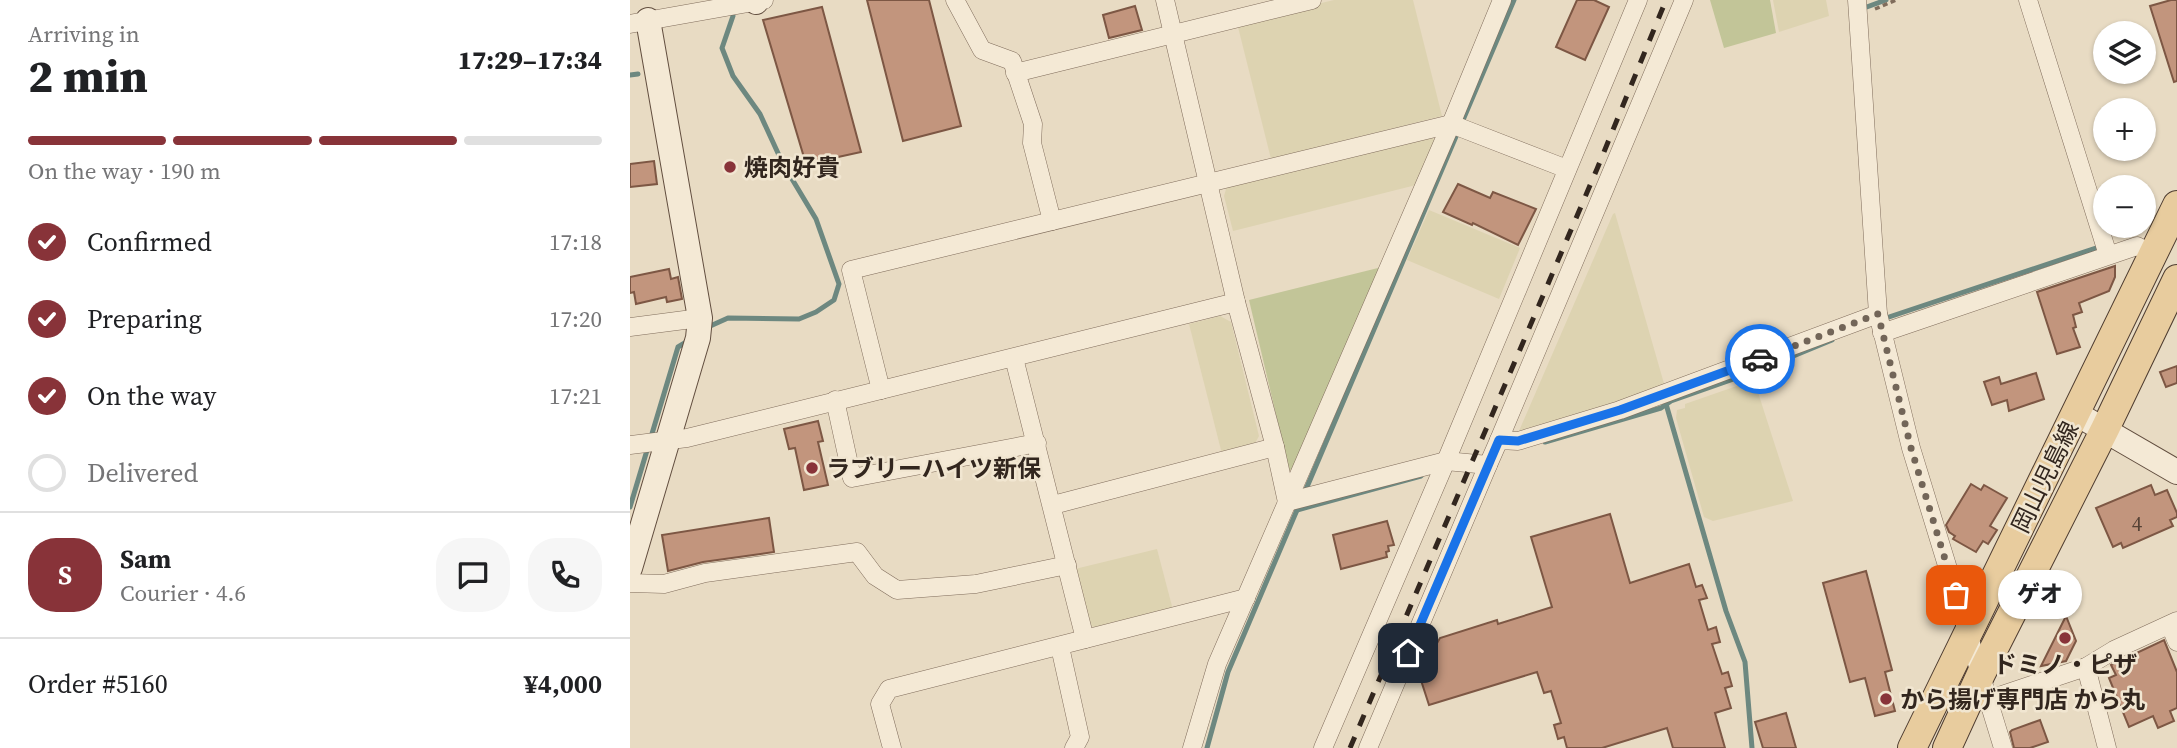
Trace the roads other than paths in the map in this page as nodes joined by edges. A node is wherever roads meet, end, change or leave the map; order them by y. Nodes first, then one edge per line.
1 (955, 0) edge
2 (1165, 0) edge
3 (1312, 0) edge
4 (1502, 0) edge
5 (1638, 0) edge
6 (1684, 0) edge
7 (2028, 0) edge
8 (747, 3) edge
9 (1858, 7) edge
10 (639, 22) edge
11 (1174, 34) junction
12 (1016, 73) junction
13 (1458, 127) junction
14 (1567, 169) junction
15 (1208, 182) junction
16 (2177, 205) edge
17 (1052, 221) junction
18 (2153, 254) junction
19 (2108, 255) junction
20 (2177, 279) edge
21 (1236, 302) junction
22 (1880, 324) junction
23 (630, 327) edge
24 (699, 328) junction
25 (1014, 358) junction
26 (881, 390) junction
27 (835, 400) junction
28 (2076, 413) junction
29 (2105, 429) junction
30 (1499, 440) junction
31 (649, 443) edge
32 (1037, 443) junction
33 (1275, 447) junction
34 (1446, 461) junction
35 (1488, 465) junction
36 (2177, 472) edge
37 (1298, 499) junction
38 (1053, 505) junction
39 (1067, 565) junction
40 (630, 568) edge
41 (630, 583) edge
42 (1246, 598) junction
43 (2173, 623) edge
44 (1968, 636) junction
45 (1086, 639) junction
46 (2177, 642) edge
47 (1060, 647) junction
48 (2086, 667) junction
49 (1986, 686) junction
50 (892, 748) edge
51 (1074, 748) edge
52 (1192, 748) edge
53 (1323, 748) edge
54 (1368, 748) edge
55 (1912, 748) edge
56 (1947, 748) edge
57 (2003, 748) edge
58 (2108, 748) edge

1 - 12 street
2 - 11 street
3 - 11 street
4 - 13 street
5 - 14 street
6 - 30 street
7 - 19 street
8 - 10 street
9 - 22 street
10 - 24 street
11 - 12 street
11 - 15 street
12 - 17 street
13 - 14 street
13 - 15 street
13 - 37 street
14 - 34 street
15 - 17 street
15 - 21 street
16 - 18 main road, 岡山児島線
17 - 26 street
18 - 19 street
18 - 28 main road, 岡山児島線
19 - 22 street
20 - 29 main road, 岡山児島線
21 - 25 street
21 - 33 street
22 - 30 street
22 - 44 street
23 - 24 street
24 - 31 street
25 - 26 street
25 - 32 street
26 - 27 street
27 - 31 street
27 - 32 street
28 - 29 street
28 - 44 main road, 岡山児島線
29 - 36 street
29 - 49 main road, 岡山児島線
30 - 35 street
31 - 40 street
32 - 38 street
33 - 37 street
33 - 38 street
34 - 35 street
34 - 37 street
34 - 53 street
35 - 54 street
37 - 42 street
38 - 39 street
39 - 41 street
39 - 45 street
42 - 45 street
42 - 52 street
43 - 46 street
43 - 48 street
44 - 49 street
44 - 55 main road, 岡山児島線
45 - 47 street
47 - 50 street
47 - 51 street
48 - 49 street
48 - 58 street
49 - 56 main road, 岡山児島線
49 - 57 street

